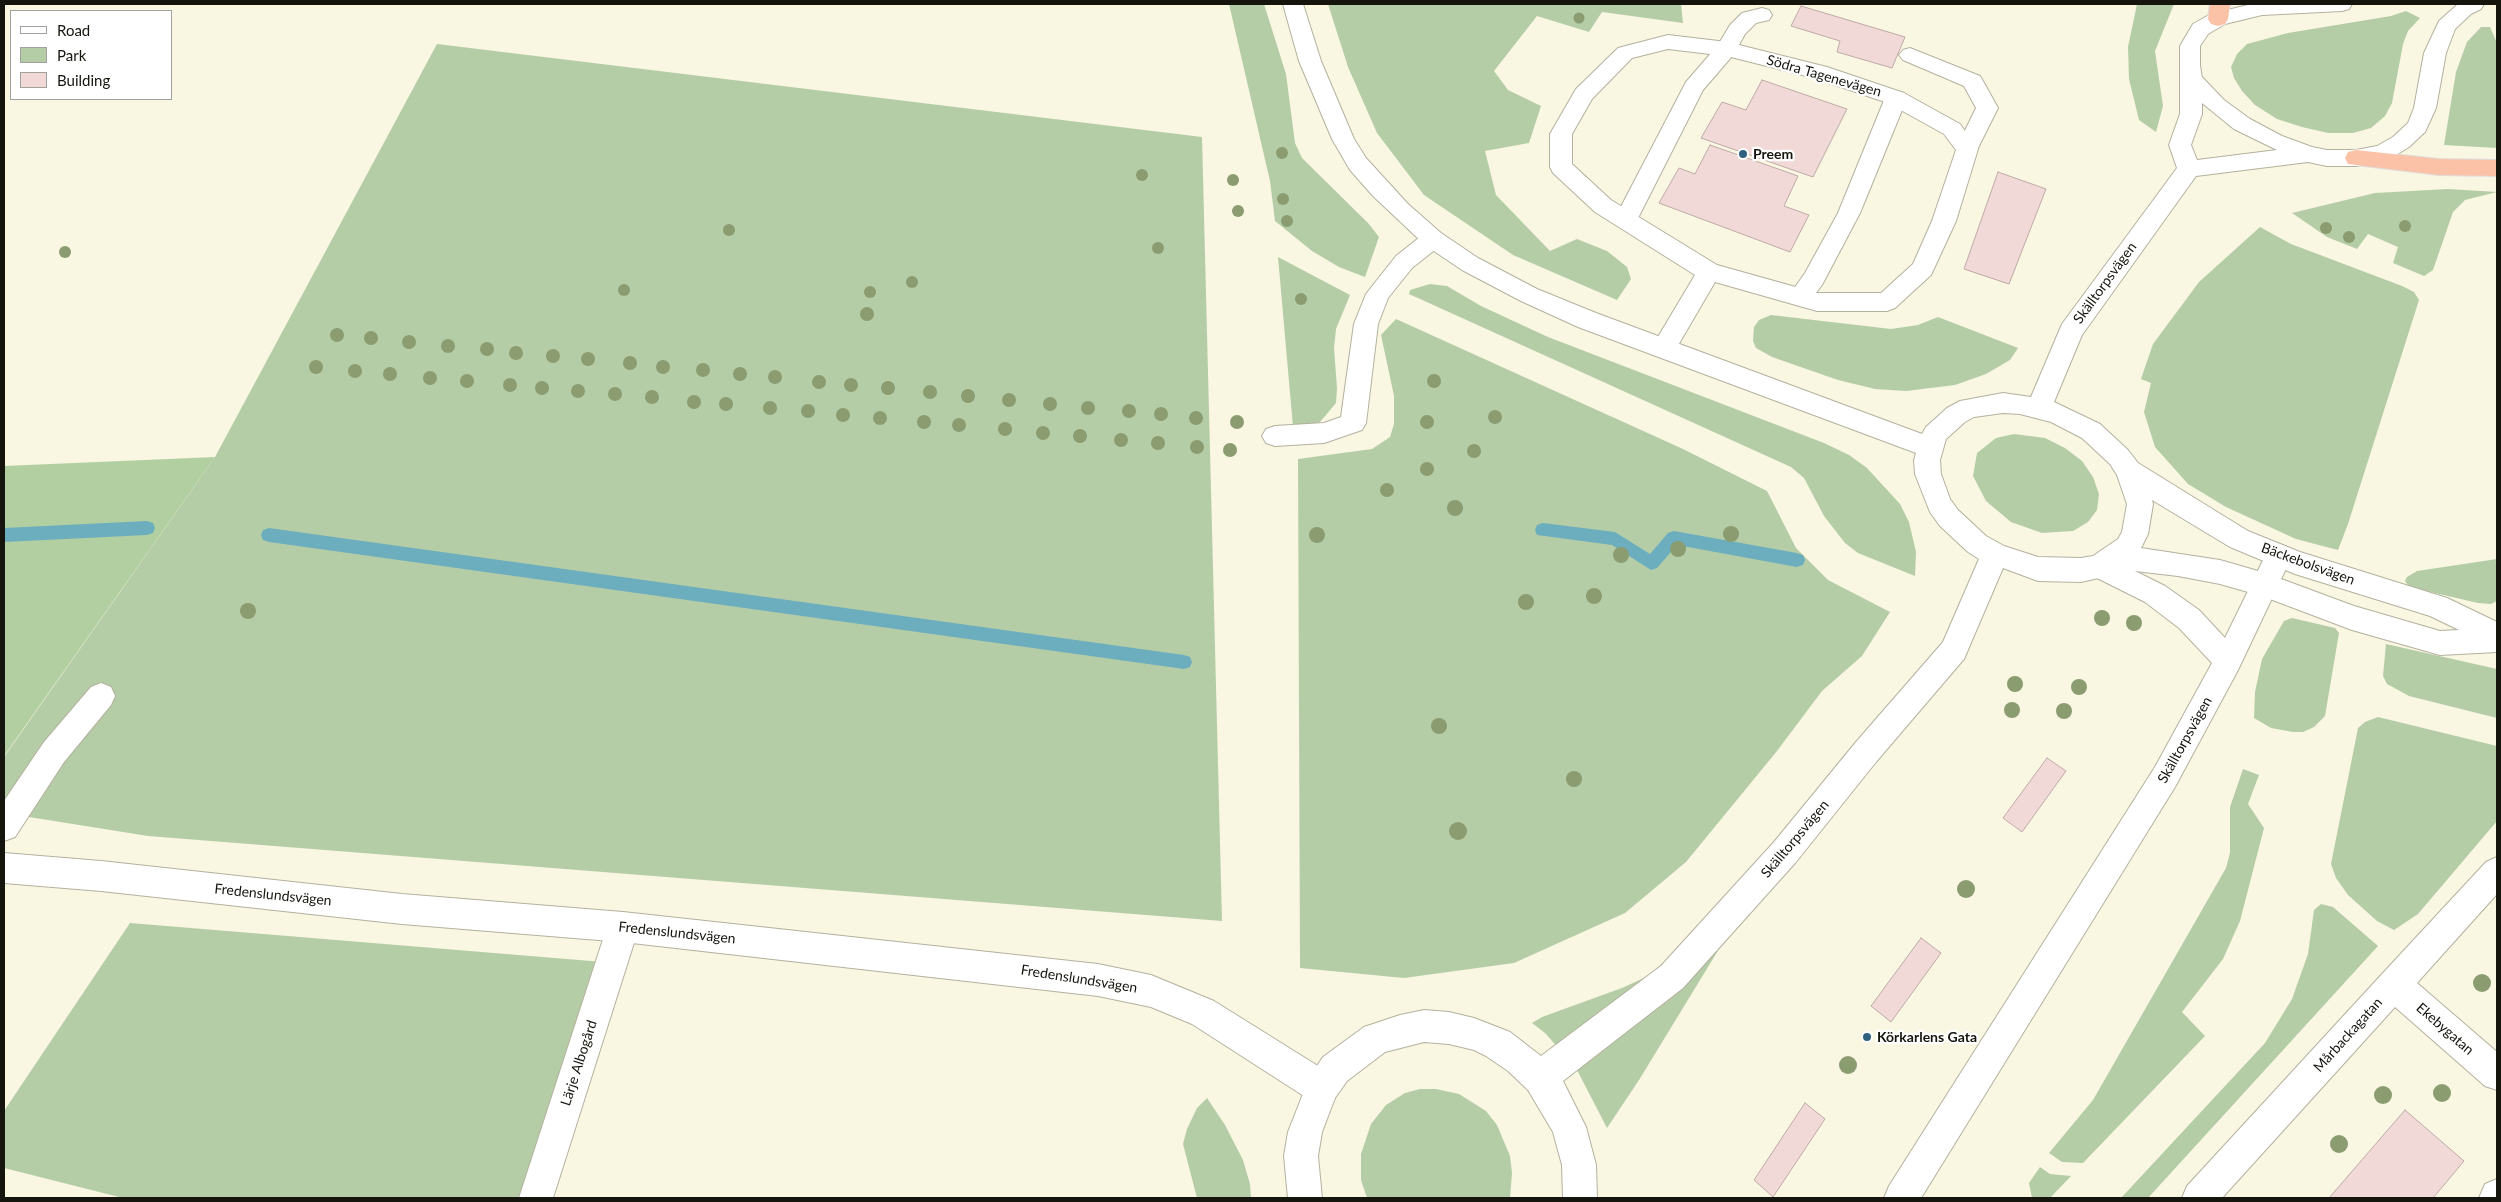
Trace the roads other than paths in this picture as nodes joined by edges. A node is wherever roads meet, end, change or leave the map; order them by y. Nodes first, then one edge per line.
1 (1293, 4) edge
2 (2342, 4) edge
3 (2469, 7) edge
4 (2219, 11) edge
5 (1762, 15) dead end
6 (1727, 49) junction
7 (1910, 55) dead end
8 (2192, 79) junction
9 (1896, 98) junction
10 (1967, 149) junction
11 (2308, 154) junction
12 (2356, 158) junction
13 (2497, 168) edge
14 (2189, 169) junction
15 (1626, 220) junction
16 (1433, 239) junction
17 (1709, 272) junction
18 (1800, 297) junction
19 (1664, 347) junction
20 (2039, 408) junction
21 (1275, 436) dead end
22 (1930, 447) junction
23 (2128, 471) junction
24 (1995, 554) junction
25 (2279, 556) junction
26 (2107, 562) junction
27 (2265, 585) junction
28 (2497, 635) edge
29 (2497, 640) edge
30 (2228, 661) junction
31 (100, 696) dead end
32 (4, 827) edge
33 (4, 868) edge
34 (2497, 872) edge
35 (623, 927) junction
36 (2394, 984) junction
37 (2497, 1074) edge
38 (1540, 1078) junction
39 (1322, 1088) junction
40 (536, 1198) edge
41 (1305, 1198) edge
42 (1580, 1198) edge
43 (1901, 1198) edge
44 (2199, 1198) edge

1 - 16 street
2 - 4 street
3 - 12 street
4 - 8 street
5 - 6 street
6 - 9 street, Södra Tagenevägen
6 - 15 street
6 - 15 street, Södra Tagenevägen
7 - 10 street
8 - 11 street
8 - 14 street
9 - 10 street, Södra Tagenevägen
9 - 18 street
10 - 18 street, Södra Tagenevägen
11 - 12 street
11 - 14 street
12 - 13 highway
14 - 20 street, Skälltorpsvägen
15 - 17 street, Södra Tagenevägen
16 - 19 street
16 - 21 street
17 - 18 street, Södra Tagenevägen
17 - 19 street
19 - 22 street
20 - 22 street
20 - 23 street
22 - 24 street
23 - 25 street, Bäckebolsvägen
23 - 26 street
24 - 26 street
24 - 38 street, Skälltorpsvägen
25 - 27 street, Skälltorpsvägen
25 - 28 street, Bäckebolsvägen
26 - 27 street
26 - 30 street
27 - 29 street
27 - 30 street, Skälltorpsvägen
30 - 43 street, Skälltorpsvägen
31 - 32 street
33 - 35 street, Fredenslundsvägen
34 - 36 street, Mårbackagatan
35 - 39 street, Fredenslundsvägen
35 - 40 street, Lärje Albogård
36 - 37 street, Ekebygatan
36 - 44 street, Mårbackagatan
38 - 39 street
38 - 42 street
39 - 41 street

